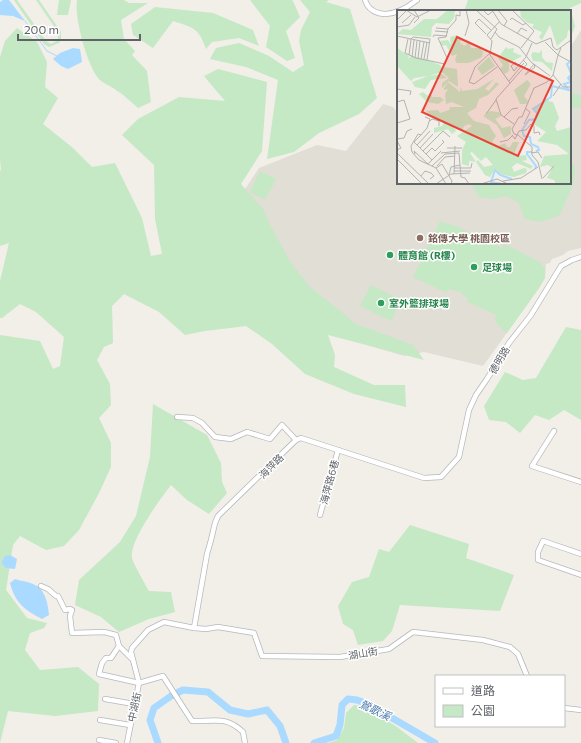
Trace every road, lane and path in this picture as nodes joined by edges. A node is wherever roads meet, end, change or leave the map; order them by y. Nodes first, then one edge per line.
1 (365, 0) edge
2 (417, 0) edge
3 (400, 10) edge
4 (397, 12) edge
5 (581, 258) edge
6 (177, 417) dead end
7 (554, 431) dead end
8 (296, 440) junction
9 (338, 450) junction
10 (581, 482) edge
11 (320, 515) dead end
12 (581, 554) edge
13 (581, 575) edge
14 (41, 586) dead end
15 (194, 628) junction
16 (119, 646) junction
17 (132, 659) junction
18 (527, 675) edge
19 (139, 683) junction
20 (105, 699) dead end
21 (134, 704) junction
22 (565, 708) edge
23 (581, 710) edge
24 (100, 720) dead end
25 (130, 725) junction
26 (99, 740) dead end
27 (116, 743) edge
28 (127, 743) edge
29 (245, 743) edge

1 - 4 street
2 - 3 street
5 - 9 street, 德明路
6 - 8 street
7 - 10 street
8 - 9 street
8 - 15 street, 海萍路
9 - 11 street, 海萍路6巷
12 - 13 street
14 - 16 street
15 - 17 street
15 - 18 street, 湖山街
16 - 17 street
16 - 19 street
17 - 19 street, 中湖街
19 - 21 street, 中湖街
19 - 29 street
20 - 21 street
21 - 25 street, 中湖街
22 - 23 street
24 - 25 street
25 - 28 street, 中湖街
26 - 27 street

